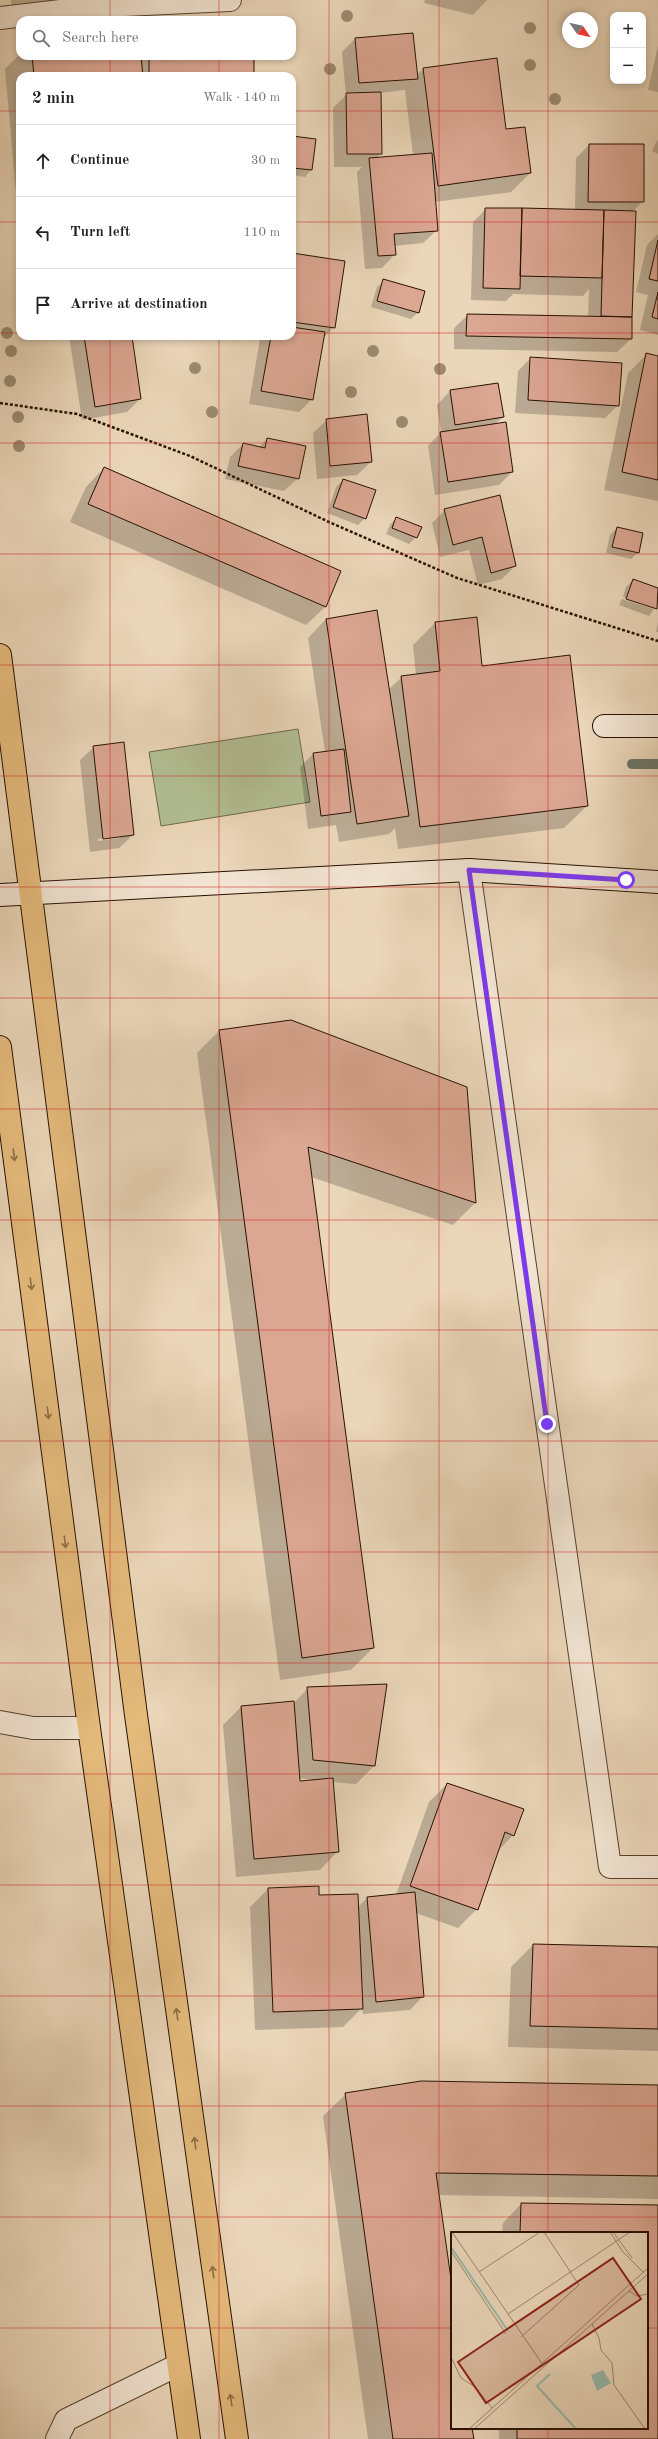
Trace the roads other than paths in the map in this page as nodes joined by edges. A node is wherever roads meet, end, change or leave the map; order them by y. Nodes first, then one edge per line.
1 (230, 0) edge
2 (16, 16) edge
3 (17, 16) edge
4 (0, 18) edge
5 (0, 655) edge
6 (604, 726) dead end
7 (658, 726) edge
8 (469, 870) junction
9 (658, 882) edge
10 (30, 893) junction
11 (0, 895) edge
12 (0, 1047) edge
13 (0, 1722) edge
14 (89, 1728) junction
15 (658, 1867) edge
16 (178, 2365) junction
17 (57, 2439) edge
18 (189, 2439) edge
19 (237, 2439) edge

1 - 3 street
2 - 4 street
5 - 10 highway
6 - 7 street
8 - 9 street
8 - 10 street
8 - 15 street
10 - 11 street
19 -> 10 highway
12 -> 14 highway
13 - 14 street
14 - 16 highway
16 - 17 street
16 - 18 highway

